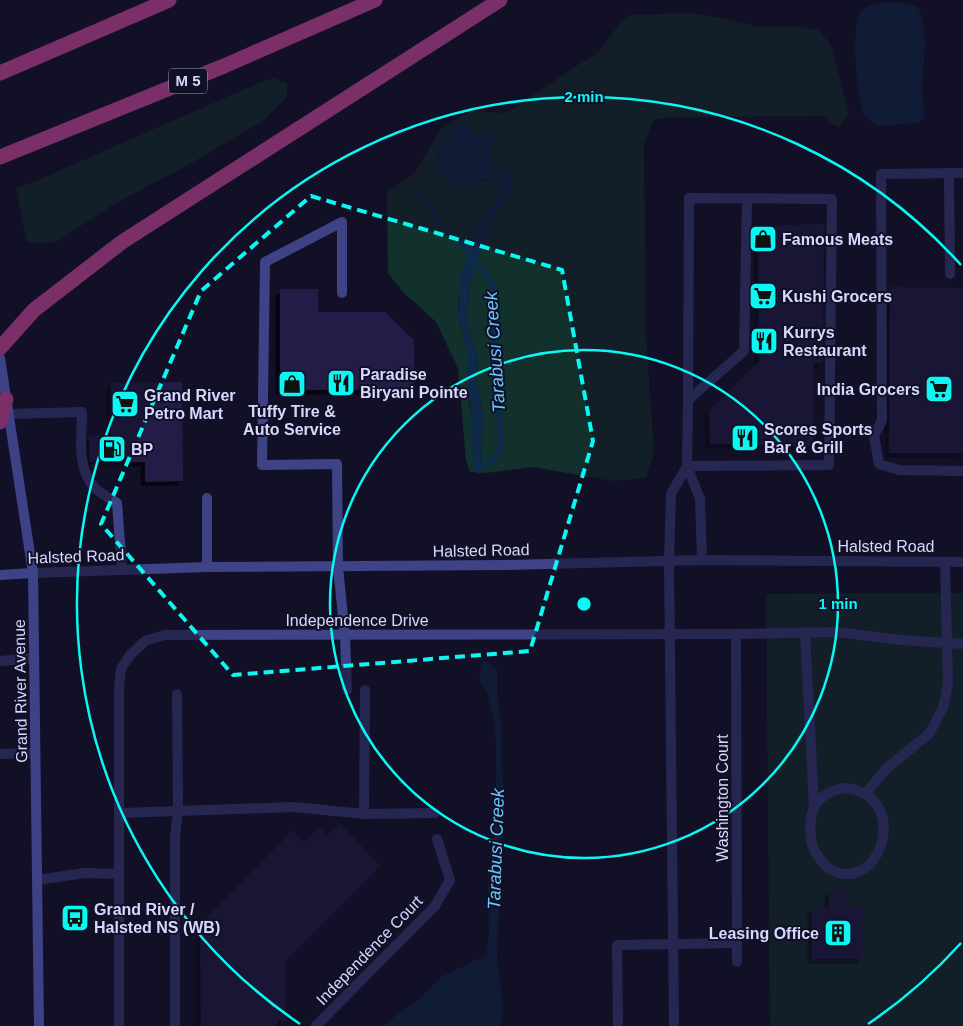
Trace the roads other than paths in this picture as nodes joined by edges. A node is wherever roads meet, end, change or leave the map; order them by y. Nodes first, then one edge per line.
1 (169, 0) edge
2 (375, 0) edge
3 (500, 0) edge
4 (0, 72) edge
5 (0, 157) edge
6 (949, 173) junction
7 (963, 173) edge
8 (747, 199) junction
9 (950, 274) dead end
10 (342, 292) dead end
11 (0, 348) edge
12 (0, 358) edge
13 (688, 400) junction
14 (5, 411) edge
15 (687, 466) junction
16 (963, 471) edge
17 (208, 498) dead end
18 (702, 560) junction
19 (669, 561) junction
20 (945, 562) junction
21 (963, 562) edge
22 (338, 566) junction
23 (207, 567) junction
24 (122, 569) junction
25 (33, 573) junction
26 (0, 575) edge
27 (804, 632) junction
28 (670, 634) junction
29 (736, 634) junction
30 (345, 636) junction
31 (947, 644) junction
32 (963, 644) edge
33 (34, 658) junction
34 (0, 661) edge
35 (347, 690) dead end
36 (365, 690) dead end
37 (177, 694) dead end
38 (35, 753) junction
39 (0, 754) edge
40 (866, 793) junction
41 (814, 806) junction
42 (178, 811) junction
43 (120, 813) junction
44 (435, 813) dead end
45 (364, 814) junction
46 (436, 839) dead end
47 (119, 874) junction
48 (37, 880) junction
49 (737, 942) junction
50 (674, 944) junction
51 (737, 962) dead end
52 (39, 1026) edge
53 (119, 1026) edge
54 (175, 1026) edge
55 (316, 1026) edge
56 (618, 1026) edge
57 (674, 1026) edge

1 - 4 highway
2 - 5 highway, M 5
3 - 11 highway
6 - 7 street
6 - 9 street
6 - 16 street
8 - 13 street
8 - 13 street
8 - 15 street
10 - 22 street
12 - 14 main road, Grand River Avenue
13 - 15 street
14 - 24 street
14 - 25 main road, Grand River Avenue
15 - 18 street
15 - 19 street
17 - 23 street
18 - 19 street, Halsted Road
18 - 20 street, Halsted Road
19 - 22 street, Halsted Road
19 - 28 street
20 - 21 street, Halsted Road
20 - 31 street
22 - 23 street, Halsted Road
22 - 30 street
23 - 24 street, Halsted Road
24 - 25 street, Halsted Road
25 - 26 main road, Halsted Road
25 - 33 main road, Grand River Avenue
27 - 29 street, Independence Drive
27 - 31 street, Independence Drive
27 - 41 street
28 - 29 street, Independence Drive
28 - 30 street, Independence Drive
28 - 50 street
29 - 49 street, Washington Court
30 - 35 street
30 - 43 street, Independence Drive
31 - 32 street, Independence Drive
31 - 40 street
33 - 34 street
33 - 38 main road, Grand River Avenue
36 - 45 street
37 - 42 street
38 - 39 street
38 - 48 main road, Grand River Avenue
40 - 41 street
40 - 41 street
42 - 43 street
42 - 45 street
42 - 54 street
43 - 47 street, Independence Drive
44 - 45 street
46 - 55 street, Independence Court
47 - 48 street
47 - 53 street, Independence Drive
48 - 52 main road, Grand River Avenue
49 - 50 street
49 - 51 street, Washington Court
50 - 56 street
50 - 57 street

